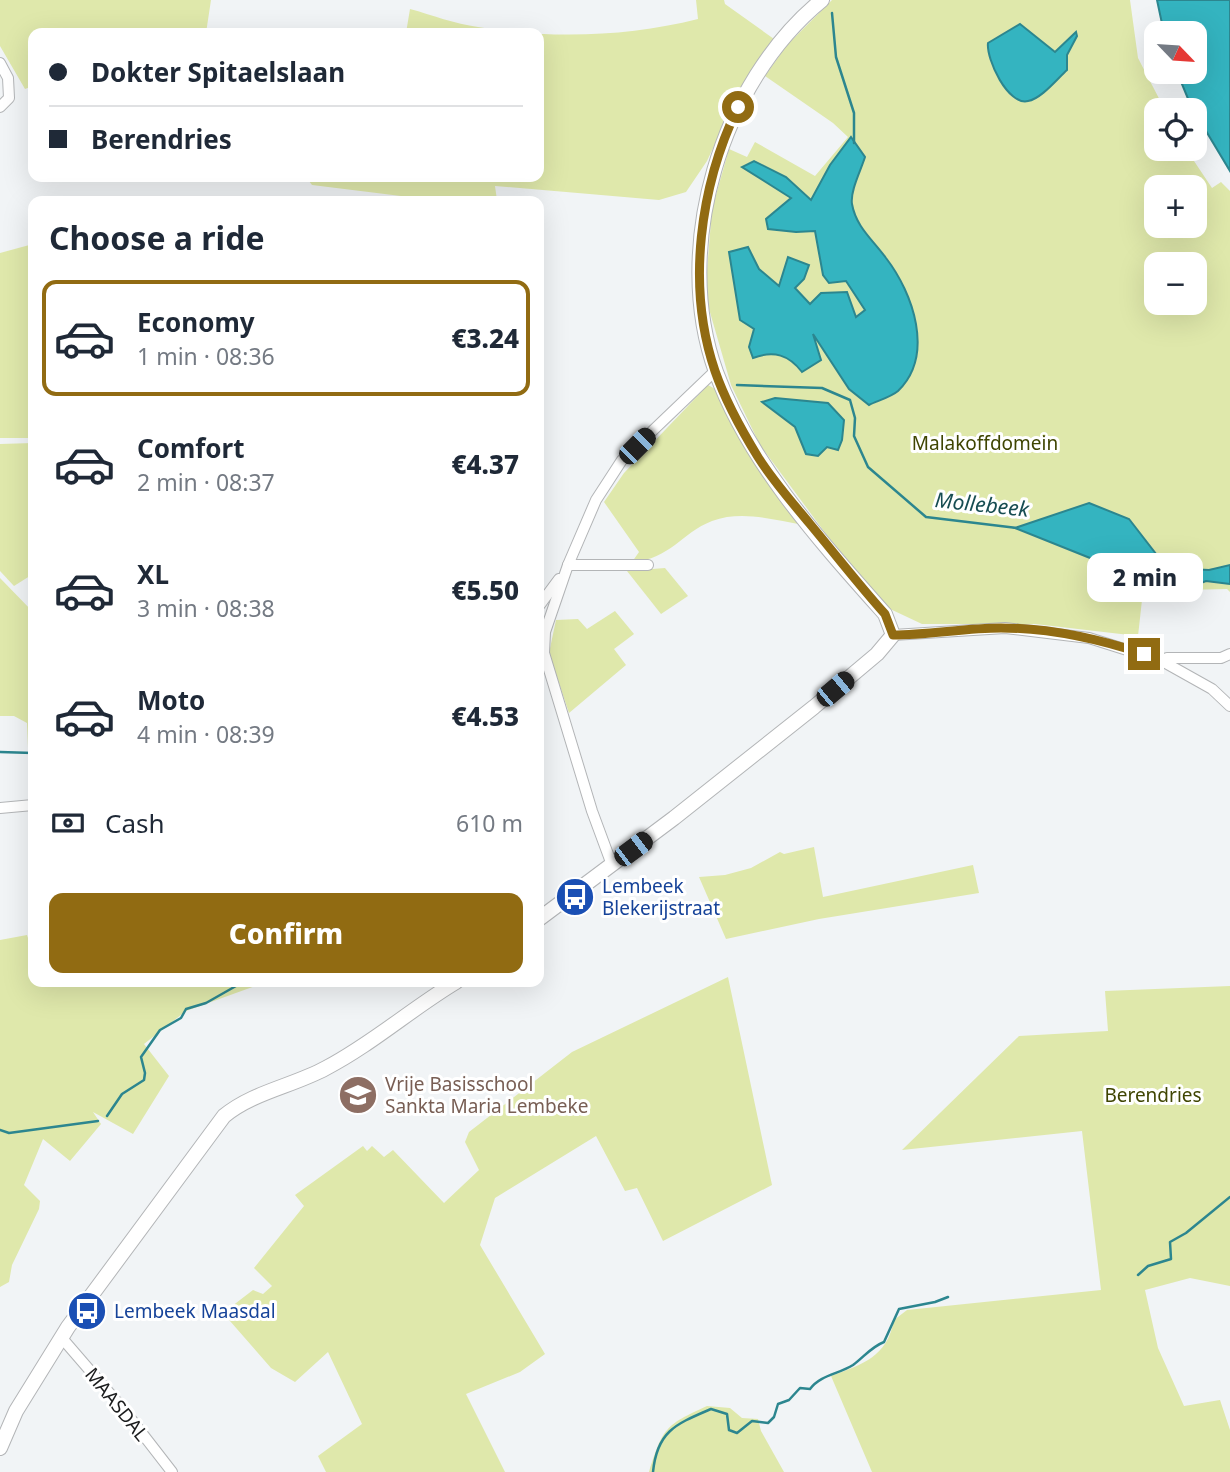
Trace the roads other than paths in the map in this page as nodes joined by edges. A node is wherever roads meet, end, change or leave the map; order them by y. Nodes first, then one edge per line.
1 (822, 0) edge
2 (0, 63) edge
3 (0, 107) edge
4 (715, 371) junction
5 (568, 565) junction
6 (648, 565) dead end
7 (544, 599) edge
8 (544, 622) edge
9 (888, 641) junction
10 (544, 653) edge
11 (1230, 654) edge
12 (1162, 660) junction
13 (1230, 706) edge
14 (28, 805) edge
15 (0, 808) edge
16 (612, 865) junction
17 (544, 915) edge
18 (448, 987) edge
19 (61, 1337) junction
20 (0, 1448) edge
21 (172, 1472) edge

1 - 4 street
2 - 3 street
4 - 5 street
4 - 9 street
5 - 6 street
5 - 7 street
5 - 8 street
9 - 12 street
9 - 16 street
10 - 16 street
11 - 12 street
12 - 13 street
14 - 15 street
16 - 17 street
18 - 19 street
19 - 20 street
19 - 21 street, MAASDAL

